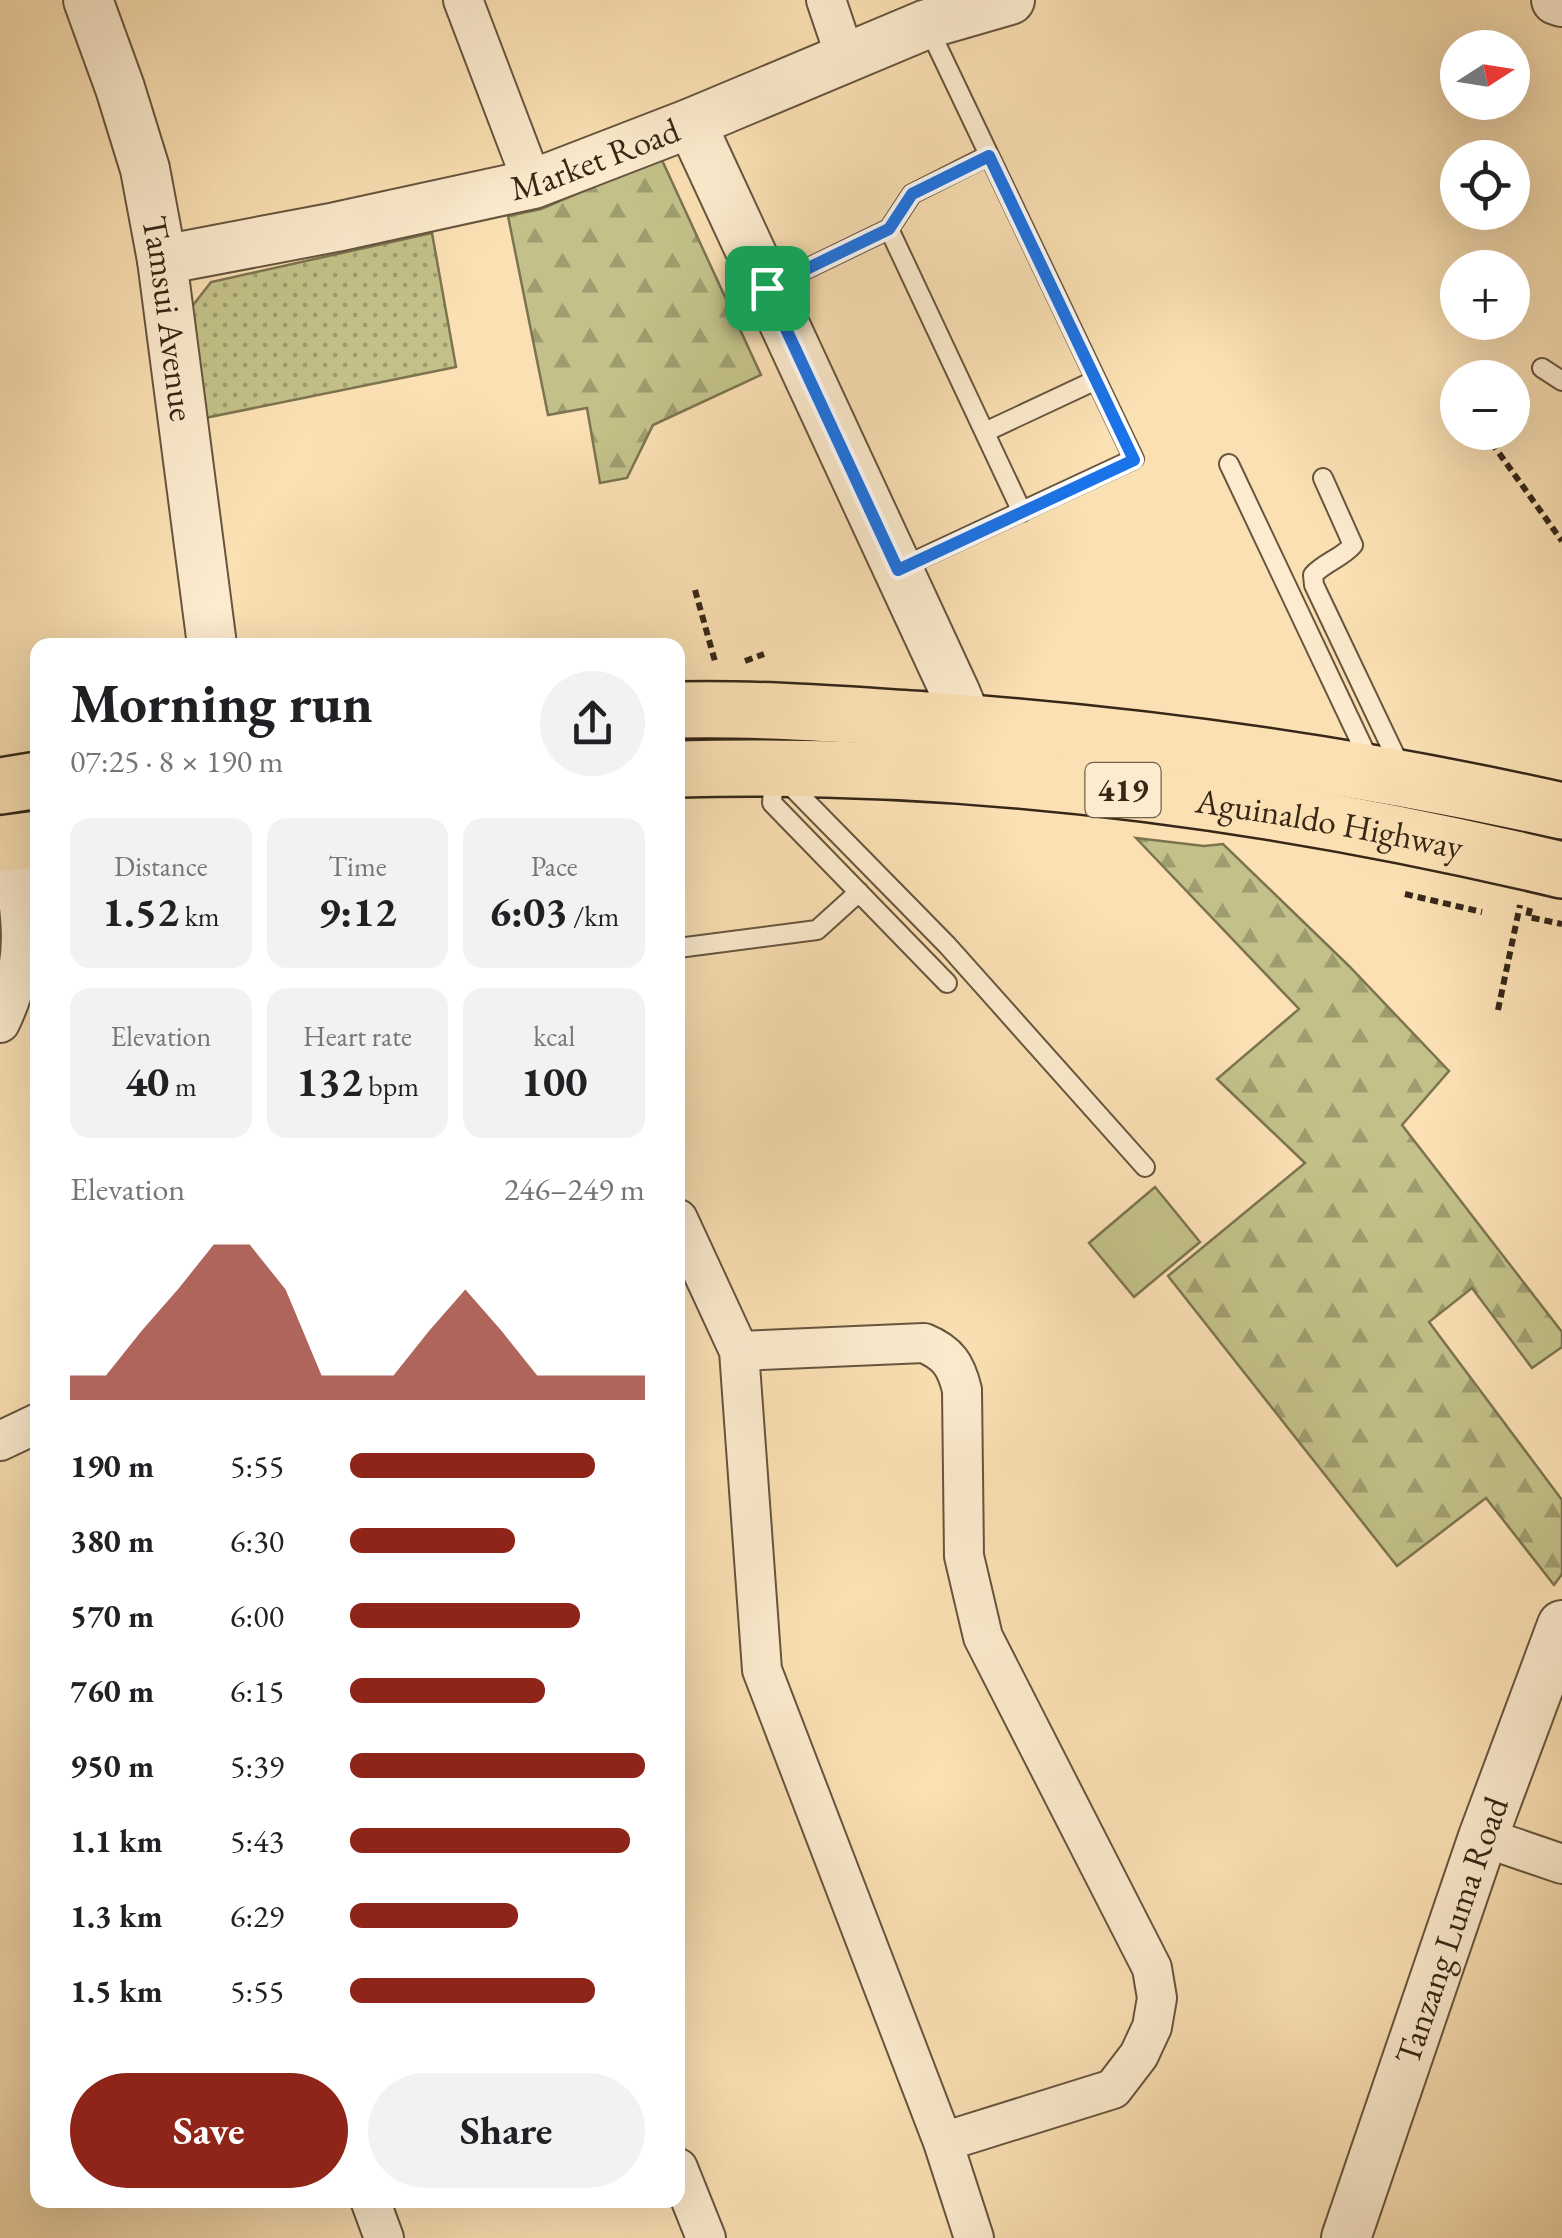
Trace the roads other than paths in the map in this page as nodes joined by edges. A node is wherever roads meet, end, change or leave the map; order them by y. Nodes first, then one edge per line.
1 (88, 0) edge
2 (463, 0) edge
3 (826, 0) edge
4 (1010, 0) edge
5 (927, 24) junction
6 (846, 59) junction
7 (691, 124) junction
8 (989, 156) junction
9 (532, 184) junction
10 (889, 229) junction
11 (162, 260) junction
12 (767, 288) junction
13 (1542, 368) dead end
14 (1096, 380) junction
15 (1562, 380) edge
16 (984, 432) junction
17 (1229, 464) dead end
18 (1323, 478) dead end
19 (1022, 512) junction
20 (898, 570) junction
21 (211, 638) edge
22 (685, 710) edge
23 (969, 723) junction
24 (774, 768) junction
25 (685, 769) edge
26 (1390, 774) junction
27 (989, 777) junction
28 (30, 781) edge
29 (0, 786) edge
30 (1562, 811) edge
31 (15, 842) edge
32 (1562, 870) edge
33 (859, 892) junction
34 (685, 947) edge
35 (947, 983) dead end
36 (0, 1023) edge
37 (1145, 1168) dead end
38 (685, 1234) edge
39 (738, 1351) junction
40 (30, 1426) edge
41 (0, 1441) edge
42 (1562, 1626) edge
43 (1483, 1837) junction
44 (1562, 1864) edge
45 (943, 2142) junction
46 (685, 2186) edge
47 (373, 2208) edge
48 (384, 2238) edge
49 (706, 2238) edge
50 (974, 2238) edge
51 (1346, 2238) edge

1 - 11 street, Tamsui Avenue
2 - 9 street
3 - 6 street
4 - 5 street, Market Road
5 - 6 street, Market Road
5 - 8 lane
6 - 7 street, Market Road
7 - 9 street, Market Road
7 - 12 street
8 - 10 lane
8 - 14 lane
9 - 11 street, Market Road
10 - 12 lane
10 - 16 lane
11 - 21 street, Tamsui Avenue
12 - 20 street
13 - 15 lane
14 - 16 lane
14 - 19 lane
16 - 19 lane
17 - 26 lane
18 - 26 lane
19 - 20 lane
20 - 23 street
22 - 23 highway, Aguinaldo Highway / 419
23 - 26 highway, Aguinaldo Highway / 419
23 - 27 street
24 - 25 highway, Aguinaldo Highway / 419
24 - 27 highway, Aguinaldo Highway / 419
24 - 33 lane
24 - 37 lane
26 - 30 highway, Aguinaldo Highway / 419
27 - 32 highway, Aguinaldo Highway / 419
28 - 29 highway
31 - 36 street
33 - 34 lane
33 - 35 lane
38 - 39 street
39 - 45 street
39 - 45 street
40 - 41 street
42 - 43 street, Tanzang Luma Road
43 - 44 street
43 - 51 street, Tanzang Luma Road
45 - 50 street
46 - 49 street
47 - 48 street

